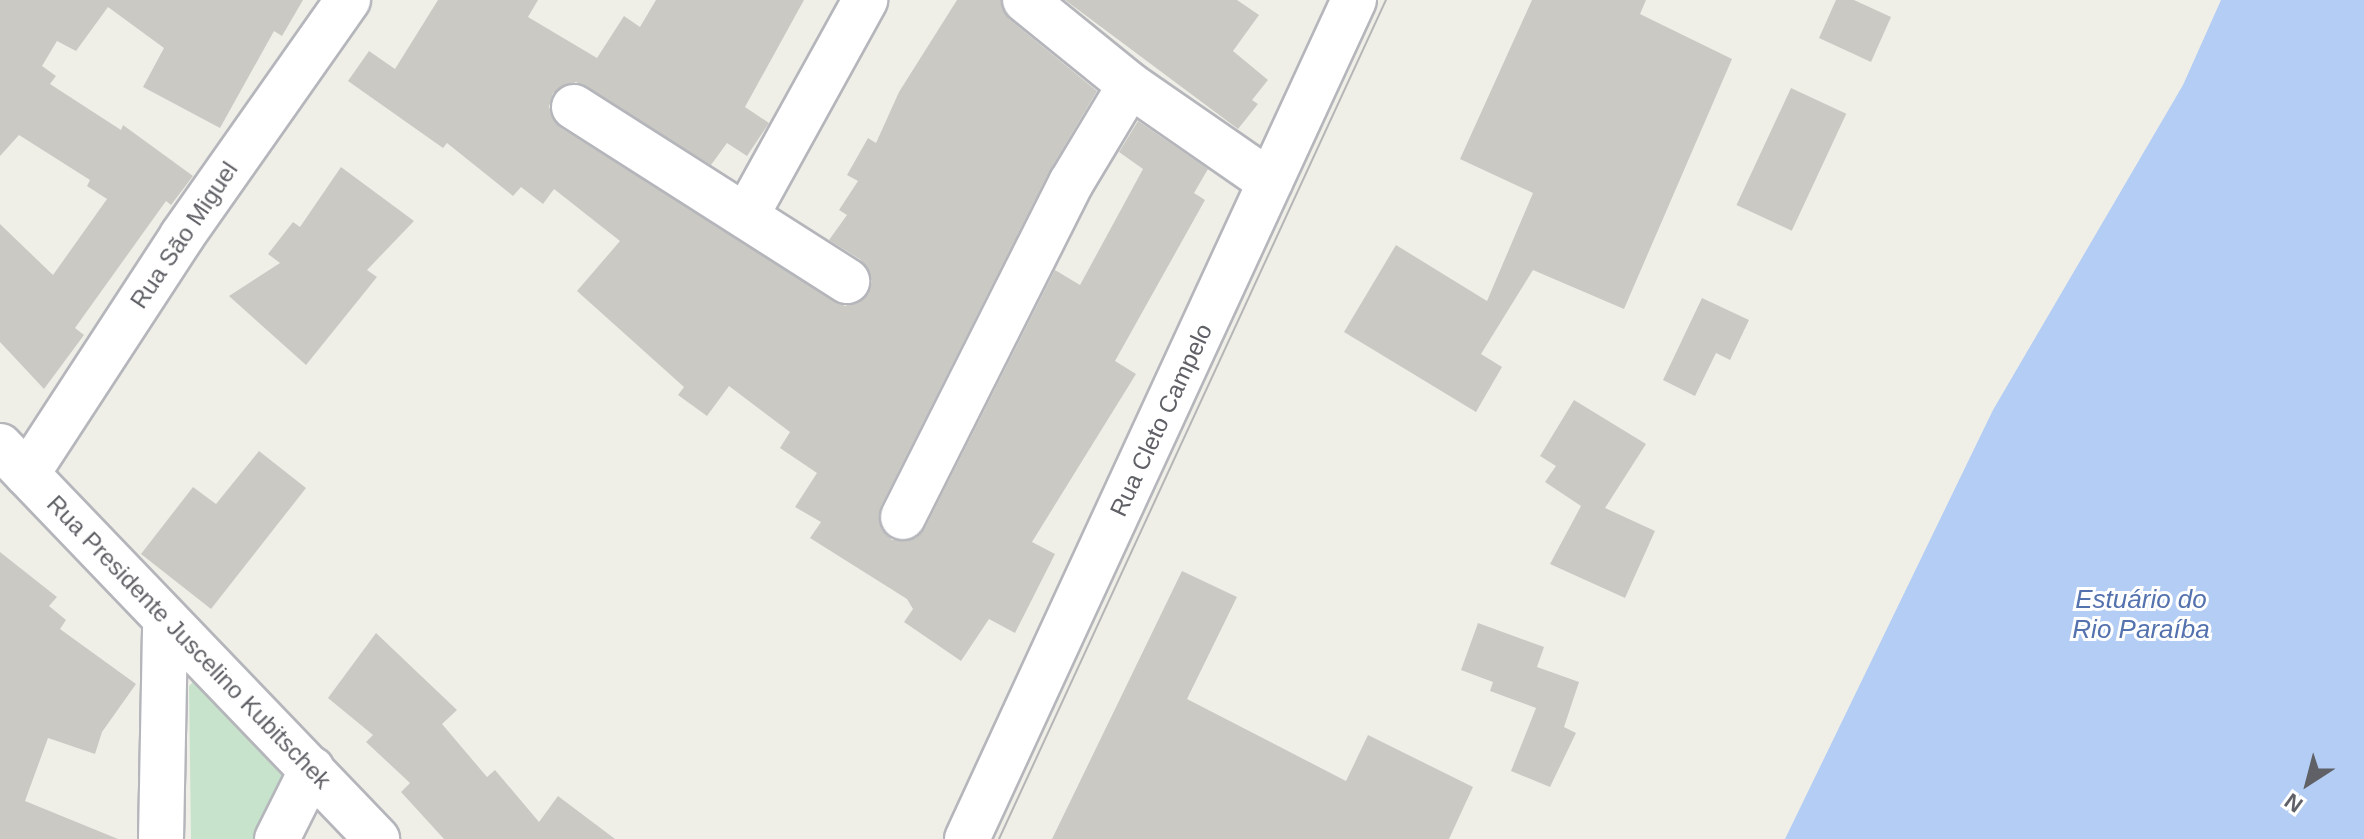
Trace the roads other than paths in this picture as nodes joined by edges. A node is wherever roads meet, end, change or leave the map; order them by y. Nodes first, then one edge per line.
1 (348, 0) edge
2 (865, 0) edge
3 (1025, 0) edge
4 (1354, 0) edge
5 (1130, 85) junction
6 (574, 107) dead end
7 (1270, 182) junction
8 (746, 216) junction
9 (847, 281) dead end
10 (14, 460) edge
11 (903, 517) dead end
12 (165, 622) junction
13 (312, 769) junction
14 (161, 839) edge
15 (277, 839) edge
16 (377, 839) edge
17 (967, 839) edge

1 - 10 street, Rua São Miguel
2 - 8 street
3 - 5 street
4 - 7 street, Rua Cleto Campelo
5 - 7 street
5 - 11 street
6 - 8 street
7 - 17 street, Rua Cleto Campelo
8 - 9 street
10 - 12 street, Rua Presidente Juscelino Kubitschek
12 - 13 street, Rua Presidente Juscelino Kubitschek
12 - 14 street
13 - 15 street
13 - 16 street, Rua Presidente Juscelino Kubitschek

